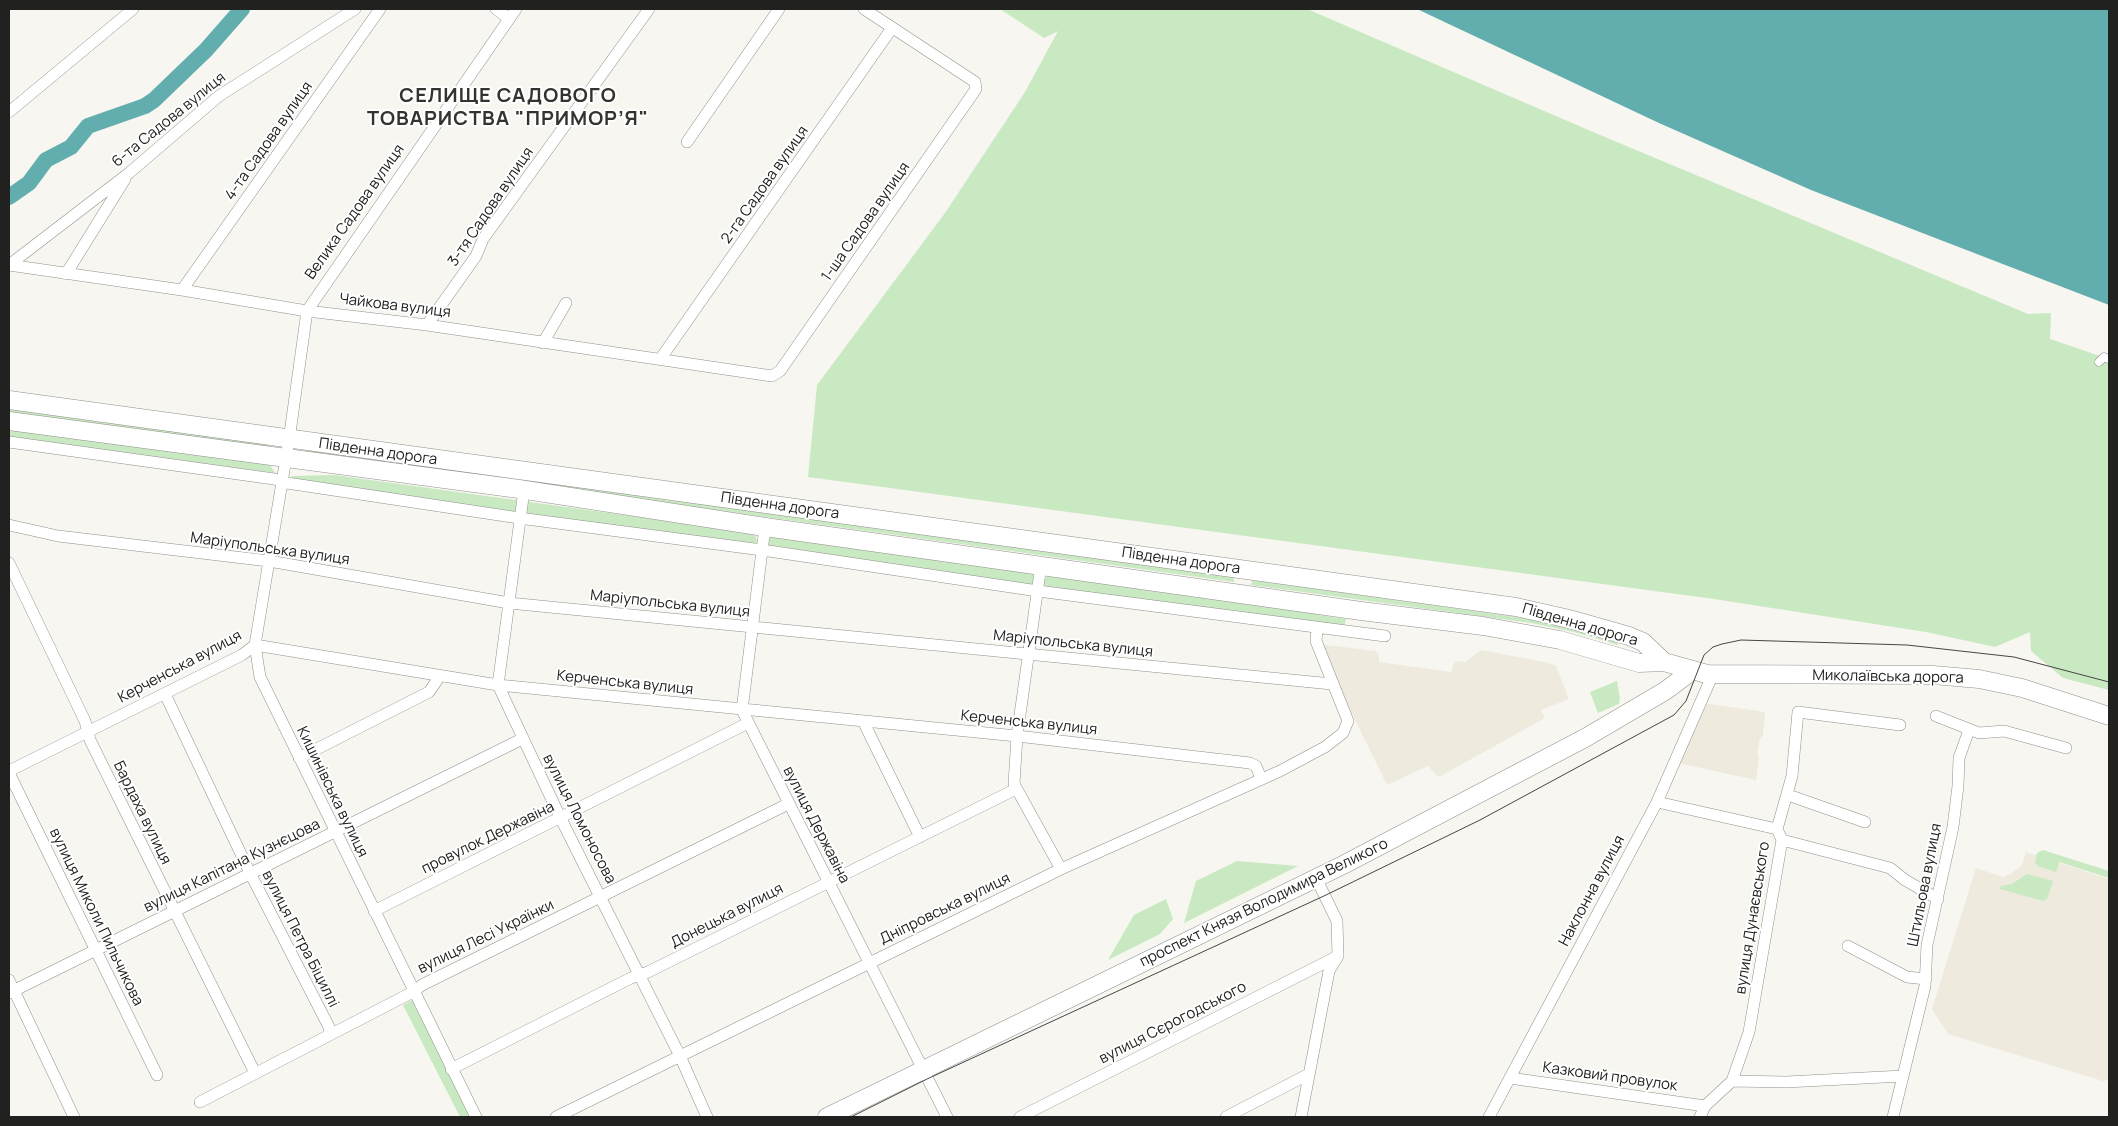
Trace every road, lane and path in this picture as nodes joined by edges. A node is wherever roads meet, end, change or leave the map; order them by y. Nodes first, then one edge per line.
1 (133, 9) edge
2 (355, 9) edge
3 (380, 9) edge
4 (496, 9) edge
5 (516, 9) edge
6 (649, 9) edge
7 (779, 9) edge
8 (864, 9) edge
9 (508, 18) junction
10 (892, 28) junction
11 (9, 112) edge
12 (687, 142) dead end
13 (129, 173) junction
14 (9, 265) edge
15 (66, 274) junction
16 (182, 290) junction
17 (566, 303) dead end
18 (307, 311) junction
19 (427, 325) junction
20 (543, 343) junction
21 (661, 358) junction
22 (2109, 359) edge
23 (2099, 362) dead end
24 (776, 374) joint
25 (9, 400) edge
26 (9, 421) edge
27 (289, 440) junction
28 (9, 442) edge
29 (285, 459) junction
30 (281, 481) junction
31 (524, 490) junction
32 (520, 518) junction
33 (9, 525) edge
34 (765, 527) junction
35 (762, 550) junction
36 (269, 561) junction
37 (9, 563) edge
38 (1041, 565) junction
39 (1248, 570) junction
40 (1038, 591) junction
41 (1244, 594) junction
42 (509, 603) junction
43 (752, 627) junction
44 (1316, 628) junction
45 (1385, 636) dead end
46 (255, 645) junction
47 (1028, 654) junction
48 (1664, 662) junction
49 (1692, 671) junction
50 (1713, 674) junction
51 (440, 676) junction
52 (1332, 684) junction
53 (498, 685) junction
54 (164, 694) junction
55 (742, 710) junction
56 (1936, 716) dead end
57 (2109, 716) edge
58 (863, 720) junction
59 (748, 723) junction
60 (1900, 725) dead end
61 (1970, 730) junction
62 (88, 731) junction
63 (1017, 736) junction
64 (522, 739) junction
65 (2066, 748) dead end
66 (299, 758) junction
67 (9, 772) edge
68 (1261, 778) junction
69 (1016, 788) junction
70 (1788, 795) junction
71 (1657, 802) junction
72 (788, 804) junction
73 (561, 819) junction
74 (1865, 822) dead end
75 (335, 832) junction
76 (1779, 834) junction
77 (920, 837) junction
78 (1061, 869) junction
79 (250, 873) junction
80 (1316, 878) junction
81 (828, 882) junction
82 (601, 897) junction
83 (1938, 899) junction
84 (374, 911) junction
85 (174, 912) junction
86 (1848, 946) dead end
87 (95, 952) junction
88 (1338, 956) junction
89 (870, 963) junction
90 (639, 975) junction
91 (1926, 979) junction
92 (9, 980) edge
93 (11, 992) edge
94 (413, 992) junction
95 (330, 1035) junction
96 (680, 1056) junction
97 (451, 1070) junction
98 (923, 1070) junction
99 (255, 1073) junction
100 (157, 1075) dead end
101 (1307, 1075) junction
102 (1902, 1076) junction
103 (1510, 1078) junction
104 (1732, 1081) junction
105 (200, 1102) dead end
106 (1705, 1106) junction
107 (74, 1117) edge
108 (476, 1117) edge
109 (556, 1117) edge
110 (707, 1117) edge
111 (827, 1117) edge
112 (947, 1117) edge
113 (1020, 1117) edge
114 (1226, 1117) edge
115 (1300, 1117) edge
116 (1489, 1117) edge
117 (1700, 1117) edge
118 (1893, 1117) edge

1 - 11 street
2 - 13 street, 6-та Садова вулиця
3 - 16 street, 4-та Садова вулиця
4 - 9 street
5 - 9 street, Велика Садова вулиця
6 - 19 street, 3-тя Садова вулиця
7 - 12 street
8 - 10 street
9 - 18 street, Велика Садова вулиця
10 - 21 street, 2-га Садова вулиця
10 - 24 street, 1-ша Садова вулиця
13 - 14 street, 6-та Садова вулиця
13 - 15 street
14 - 15 street, Чайкова вулиця
15 - 16 street, Чайкова вулиця
16 - 18 street, Чайкова вулиця
17 - 20 street
18 - 19 street, Чайкова вулиця
18 - 27 street, Велика Садова вулиця
19 - 20 street, Чайкова вулиця
20 - 21 street, Чайкова вулиця
21 - 24 street, Чайкова вулиця
22 - 23 street
25 - 27 main road, Південна дорога
26 - 29 main road, Південна дорога
27 - 29 street, Велика Садова вулиця
27 - 39 main road, Південна дорога
28 - 30 street
29 - 30 street, Кишинівська вулиця
29 - 31 main road, Південна дорога
30 - 32 street
30 - 36 street, Кишинівська вулиця
31 - 32 street
31 - 34 main road, Південна дорога
32 - 35 street
32 - 42 street
33 - 36 street, Маріупольська вулиця
34 - 35 street
34 - 38 main road, Південна дорога
35 - 40 street
35 - 43 street
36 - 42 street, Маріупольська вулиця
36 - 46 street, Кишинівська вулиця
37 - 62 street, Бардаха вулиця
38 - 40 street
38 - 41 main road, Південна дорога
39 - 41 main road
39 - 48 main road, Південна дорога
40 - 44 street
40 - 47 street
41 - 48 main road, Південна дорога
42 - 43 street, Маріупольська вулиця
42 - 53 street
43 - 47 street, Маріупольська вулиця
43 - 55 street
44 - 45 street
44 - 52 street
46 - 51 street, Керченська вулиця
46 - 54 street, Керченська вулиця
46 - 66 street, Кишинівська вулиця
47 - 52 street, Маріупольська вулиця
47 - 63 street
48 - 49 main road, Миколаївська дорога
49 - 50 main road, Миколаївська дорога
49 - 80 main road, проспект Князя Володимира Великого
50 - 57 main road, Миколаївська дорога
50 - 71 street, Наклонна вулиця
51 - 53 street, Керченська вулиця
51 - 66 street
52 - 68 street, Дніпровська вулиця
53 - 55 street, Керченська вулиця
53 - 64 street, вулиця Ломоносова
54 - 62 street, Керченська вулиця
54 - 79 street, вулиця Петра Біциллі
55 - 58 street, Керченська вулиця
55 - 59 street, вулиця Державіна
56 - 61 street
58 - 63 street, Керченська вулиця
58 - 77 street
59 - 72 street, вулиця Державіна
59 - 73 street, провулок Державіна
60 - 70 street, вулиця Дунаєвського
61 - 65 street
61 - 83 street, Штильова вулиця
62 - 67 street, Керченська вулиця
62 - 85 street, Бардаха вулиця
63 - 68 street, Керченська вулиця
63 - 69 street
64 - 73 street, вулиця Ломоносова
64 - 75 street, вулиця Капітана Кузнєцова
66 - 75 street, Кишинівська вулиця
67 - 87 street, вулиця Миколи Пильчикова
68 - 78 street, Дніпровська вулиця
69 - 77 street, Донецька вулиця
69 - 78 street
70 - 74 street
70 - 76 street, вулиця Дунаєвського
71 - 76 street
71 - 103 street, Наклонна вулиця
72 - 81 street, вулиця Державіна
72 - 82 street, вулиця Лесі Українки
73 - 82 street, вулиця Ломоносова
73 - 84 street, провулок Державіна
75 - 79 street, вулиця Капітана Кузнєцова
75 - 84 street, Кишинівська вулиця
76 - 83 street
76 - 104 street, вулиця Дунаєвського
77 - 81 street, Донецька вулиця
78 - 89 street, Дніпровська вулиця
79 - 85 street, вулиця Капітана Кузнєцова
79 - 95 street, вулиця Петра Біциллі
80 - 88 street
80 - 98 main road, проспект Князя Володимира Великого
81 - 89 street, вулиця Державіна
81 - 90 street, Донецька вулиця
82 - 90 street, вулиця Ломоносова
82 - 94 street, вулиця Лесі Українки
83 - 91 street, Штильова вулиця
84 - 94 street, Кишинівська вулиця
85 - 87 street, вулиця Капітана Кузнєцова
85 - 99 street, Бардаха вулиця
86 - 91 street
87 - 93 street, вулиця Капітана Кузнєцова
87 - 100 street, вулиця Миколи Пильчикова
88 - 101 street
88 - 113 street, вулиця Сєрогодського
89 - 96 street, Дніпровська вулиця
89 - 98 street, вулиця Державіна
90 - 96 street, вулиця Ломоносова
90 - 97 street, Донецька вулиця
91 - 102 street, Штильова вулиця
92 - 93 street
93 - 107 street
94 - 95 street, вулиця Лесі Українки
94 - 97 street, Кишинівська вулиця
95 - 99 street, вулиця Лесі Українки
96 - 109 street, Дніпровська вулиця
96 - 110 street, вулиця Ломоносова
97 - 108 street, Кишинівська вулиця
98 - 111 main road, проспект Князя Володимира Великого
98 - 112 street, вулиця Державіна
99 - 105 street, вулиця Лесі Українки
101 - 114 street
101 - 115 street
102 - 104 street
102 - 118 street, Штильова вулиця
103 - 106 street, Казковий провулок
103 - 116 street, Наклонна вулиця
104 - 106 street, вулиця Дунаєвського
106 - 117 street, вулиця Дунаєвського

